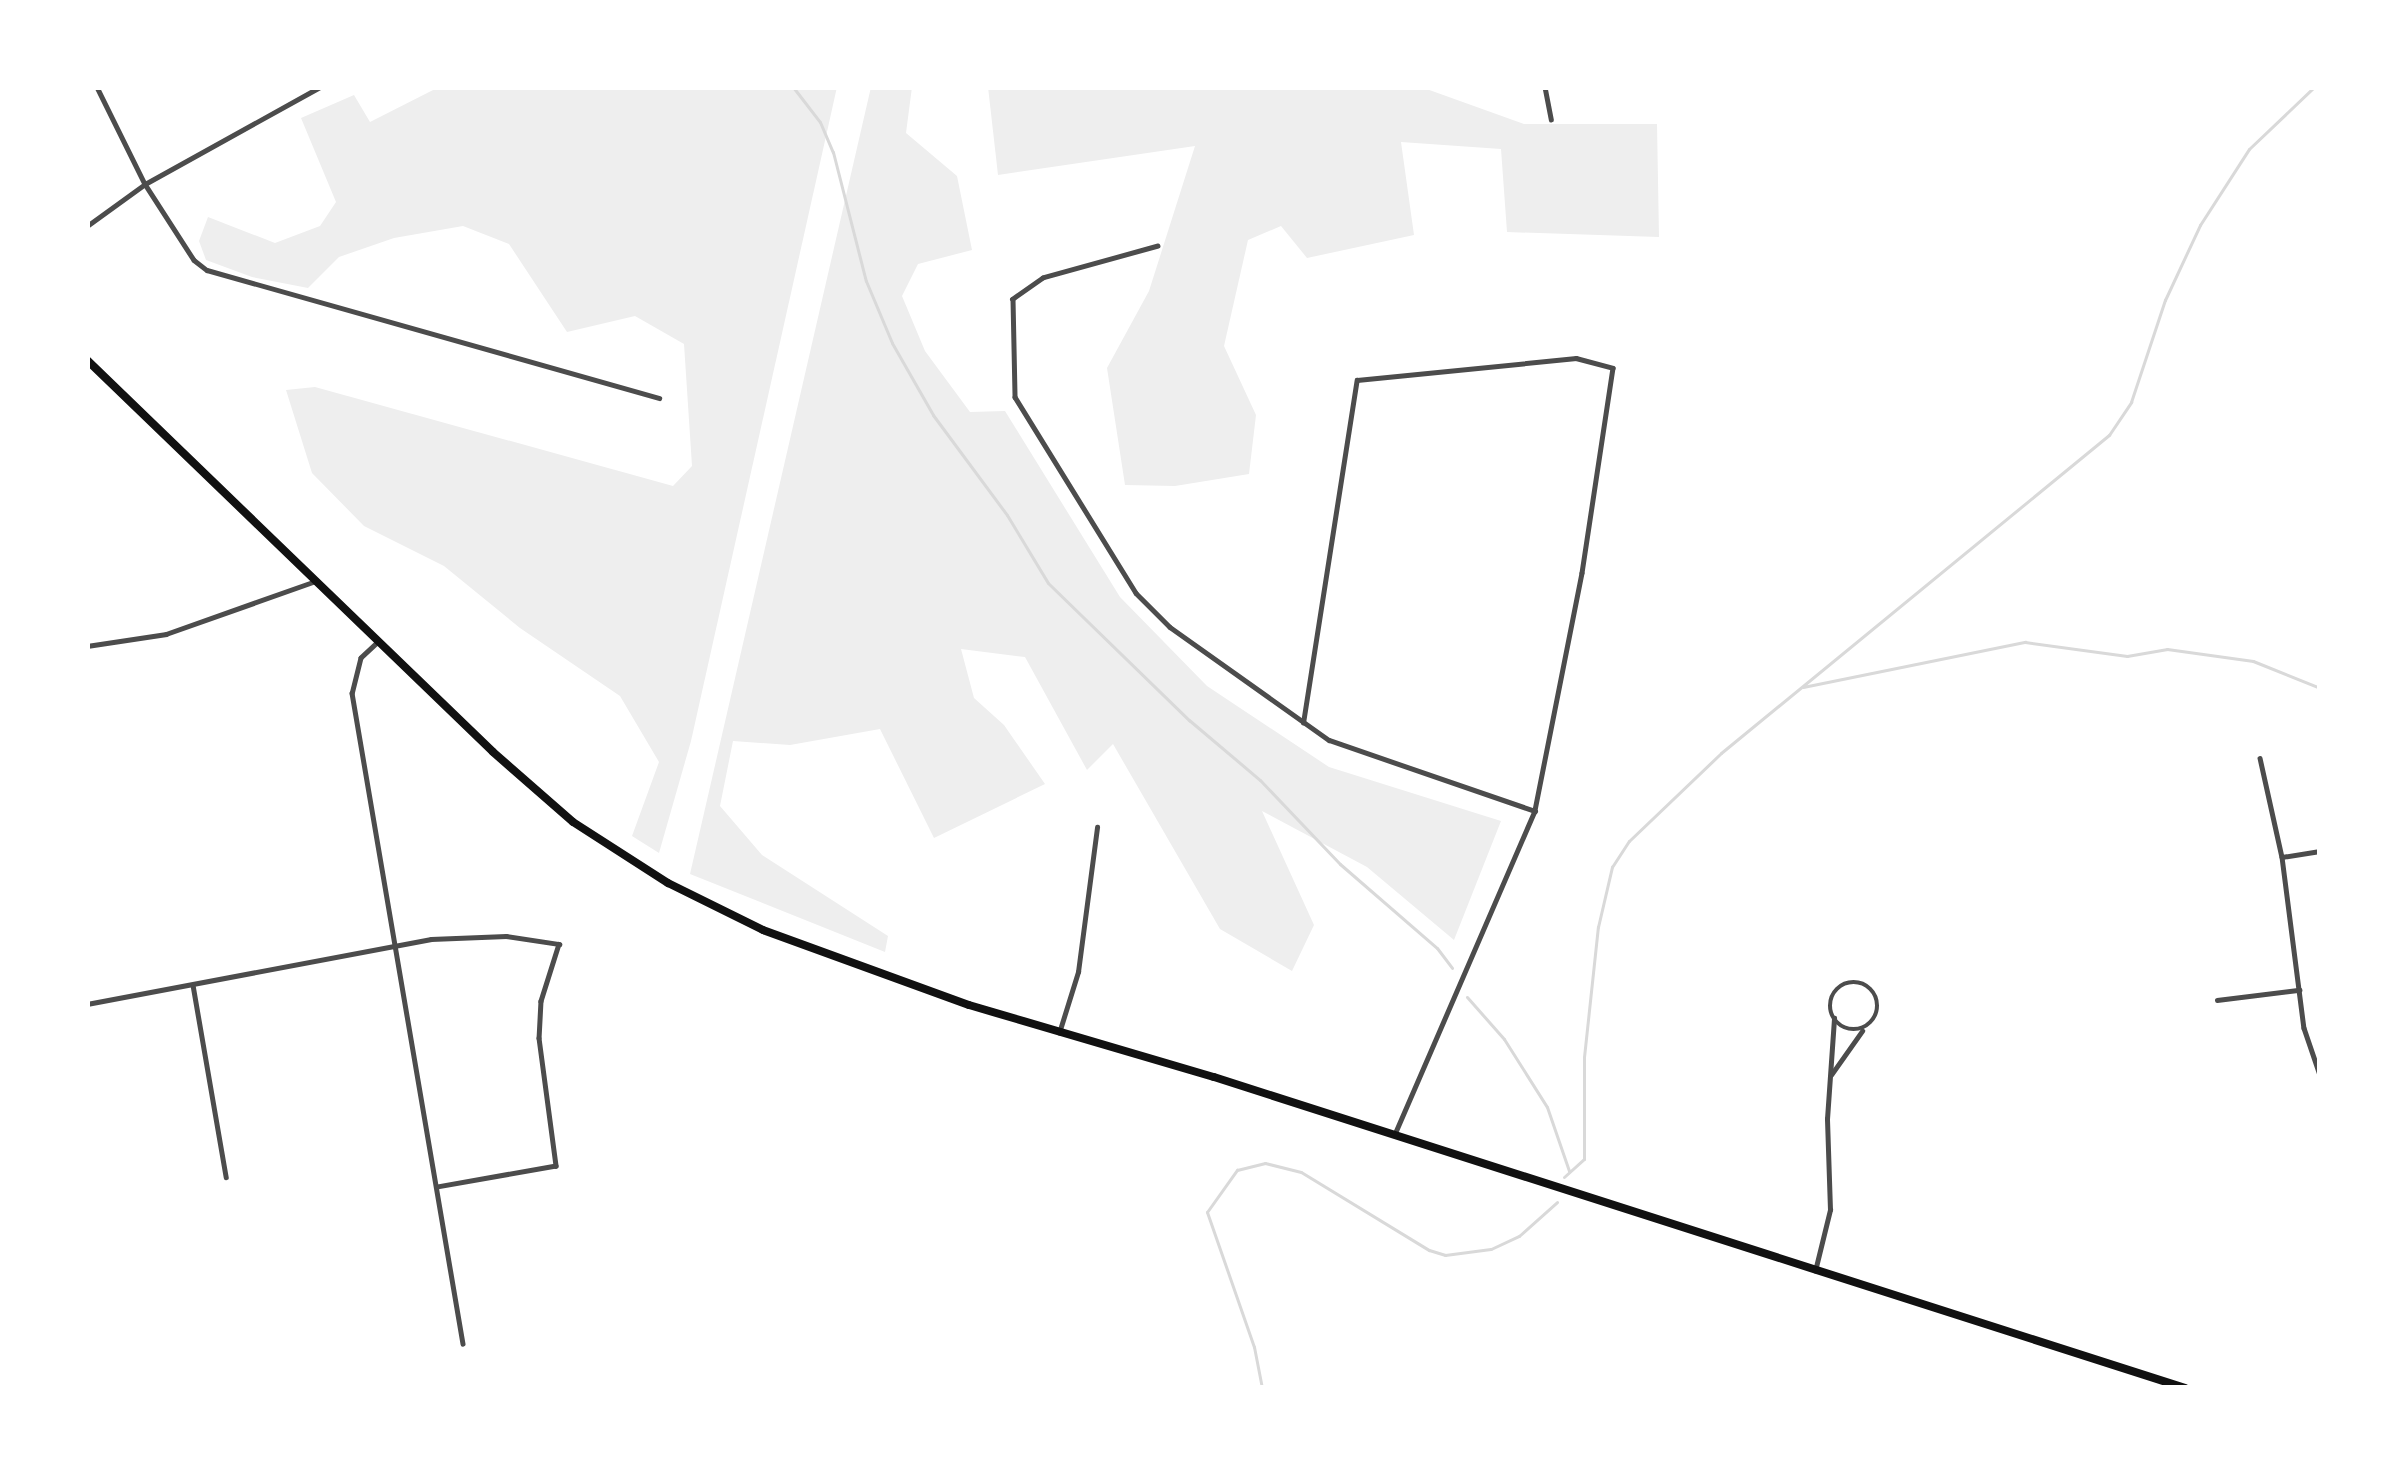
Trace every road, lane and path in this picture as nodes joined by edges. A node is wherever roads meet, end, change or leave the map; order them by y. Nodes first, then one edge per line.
1 (97, 87) edge
2 (320, 87) edge
3 (1545, 87) edge
4 (1551, 119) dead end
5 (145, 184) junction
6 (87, 226) edge
7 (1158, 246) dead end
8 (87, 360) edge
9 (658, 398) dead end
10 (316, 581) junction
11 (378, 642) junction
12 (87, 646) edge
13 (1304, 723) junction
14 (2260, 758) dead end
15 (1535, 811) junction
16 (1097, 827) dead end
17 (2320, 851) edge
18 (2282, 856) junction
19 (396, 946) junction
20 (193, 985) junction
21 (2299, 990) junction
22 (2217, 1000) dead end
23 (87, 1004) edge
24 (1834, 1018) junction
25 (1866, 1028) junction
26 (1059, 1033) junction
27 (1831, 1075) junction
28 (2320, 1075) edge
29 (1395, 1135) junction
30 (226, 1177) dead end
31 (437, 1187) junction
32 (1815, 1271) junction
33 (463, 1344) dead end
34 (2186, 1388) edge

1 - 5 street
2 - 5 street
3 - 4 street
5 - 6 street
5 - 9 street
7 - 13 street
8 - 10 main road
10 - 11 main road
10 - 12 street
11 - 19 street
11 - 26 main road
13 - 15 street
13 - 15 street
14 - 18 street
15 - 29 street
16 - 26 street
17 - 18 street
18 - 21 street
19 - 20 street
19 - 31 street
19 - 31 street
20 - 23 street
20 - 30 street
21 - 22 street
21 - 28 street
24 - 25 street
24 - 25 street
24 - 27 street
25 - 27 street
26 - 29 main road
27 - 32 street
29 - 32 main road
31 - 33 street
32 - 34 main road

